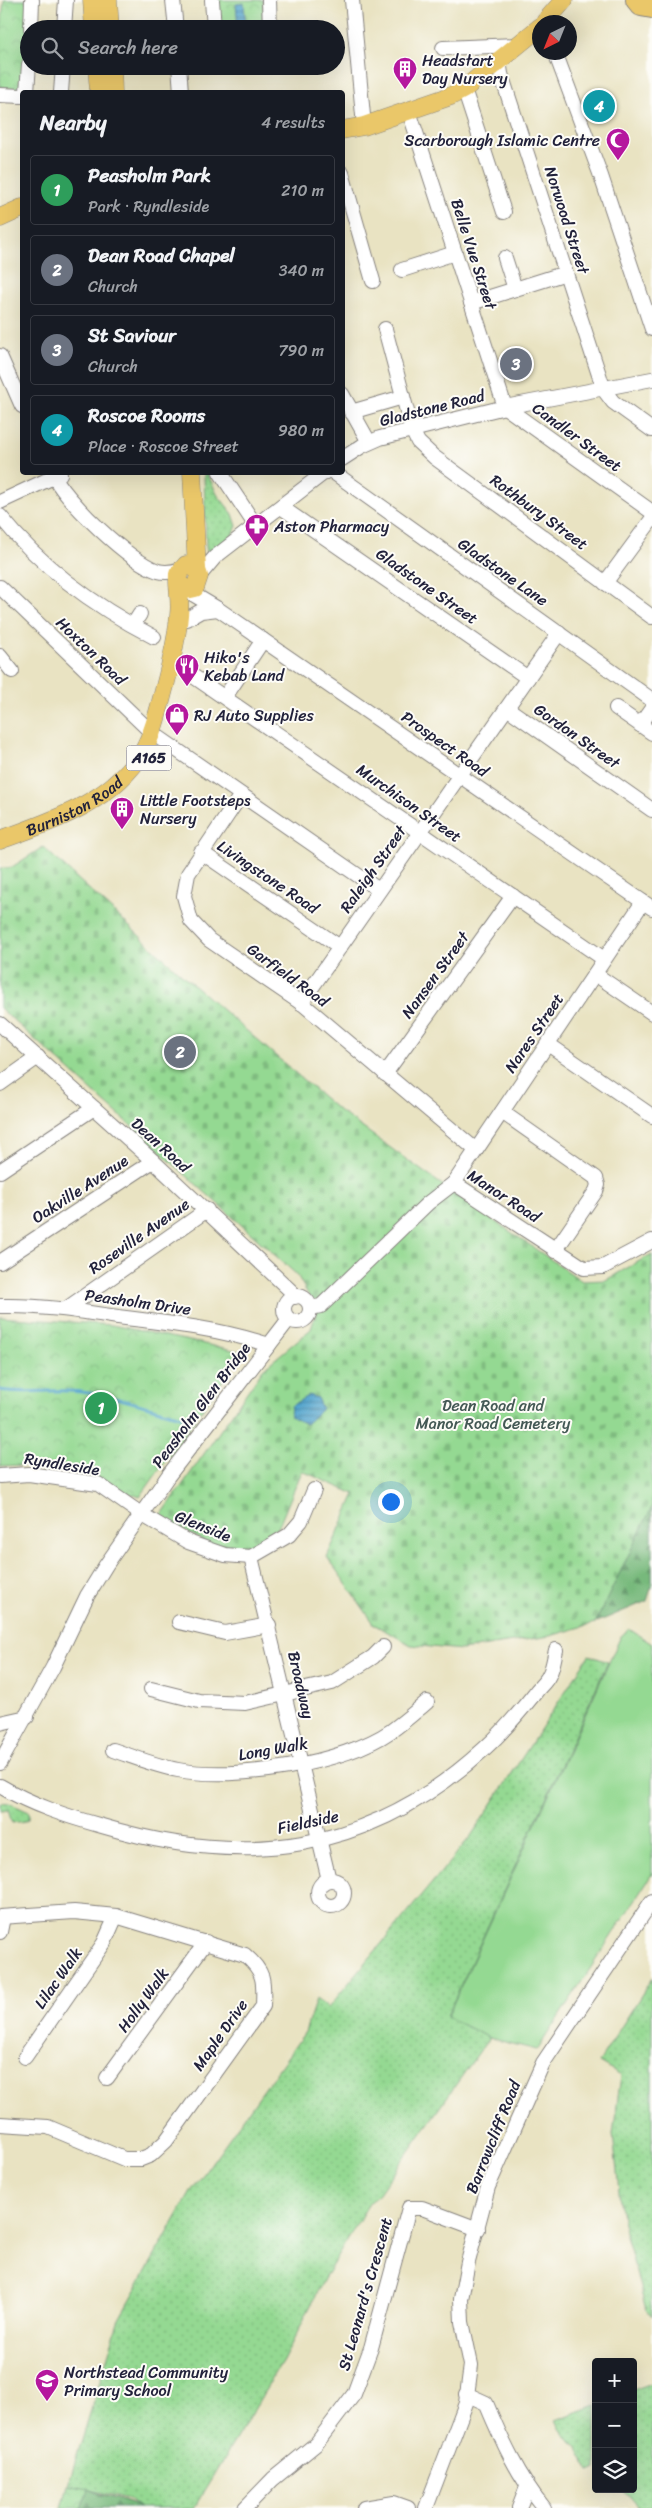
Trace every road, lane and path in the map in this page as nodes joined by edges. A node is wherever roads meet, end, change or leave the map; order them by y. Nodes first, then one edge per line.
1 (32, 0) edge
2 (66, 0) edge
3 (92, 0) edge
4 (108, 0) edge
5 (173, 0) edge
6 (212, 0) edge
7 (269, 0) edge
8 (352, 0) edge
9 (636, 0) edge
10 (563, 2) edge
11 (652, 8) edge
12 (551, 15) edge
13 (558, 15) edge
14 (31, 20) edge
15 (65, 20) edge
16 (93, 20) edge
17 (109, 20) edge
18 (175, 20) edge
19 (213, 20) edge
20 (270, 20) edge
21 (532, 36) edge
22 (443, 48) dead end
23 (499, 60) junction
24 (558, 60) edge
25 (28, 75) edge
26 (62, 75) edge
27 (98, 75) edge
28 (112, 75) edge
29 (180, 75) edge
30 (464, 89) junction
31 (27, 90) edge
32 (61, 90) edge
33 (99, 90) edge
34 (113, 90) edge
35 (181, 90) edge
36 (0, 95) edge
37 (20, 96) edge
38 (409, 111) junction
39 (364, 126) junction
40 (345, 129) edge
41 (345, 183) edge
42 (20, 209) edge
43 (504, 212) dead end
44 (0, 218) edge
45 (455, 253) junction
46 (505, 258) dead end
47 (402, 270) dead end
48 (566, 274) junction
49 (373, 281) dead end
50 (515, 289) junction
51 (472, 303) junction
52 (385, 329) dead end
53 (652, 329) edge
54 (0, 356) edge
55 (652, 379) edge
56 (604, 390) junction
57 (403, 397) junction
58 (345, 400) edge
59 (20, 401) edge
60 (505, 407) junction
61 (351, 412) junction
62 (412, 430) junction
63 (652, 430) edge
64 (369, 442) junction
65 (345, 457) edge
66 (54, 475) edge
67 (57, 475) edge
68 (184, 475) edge
69 (192, 475) edge
70 (222, 475) edge
71 (319, 475) edge
72 (337, 475) edge
73 (0, 502) edge
74 (281, 507) junction
75 (652, 512) edge
76 (0, 516) edge
77 (652, 519) edge
78 (256, 526) junction
79 (191, 575) junction
80 (606, 583) junction
81 (0, 587) edge
82 (218, 609) junction
83 (652, 617) edge
84 (187, 618) junction
85 (559, 633) junction
86 (154, 637) dead end
87 (263, 640) junction
88 (0, 656) edge
89 (12, 671) dead end
90 (194, 676) dead end
91 (528, 678) junction
92 (225, 697) junction
93 (652, 700) edge
94 (507, 708) junction
95 (616, 708) dead end
96 (652, 708) edge
97 (640, 725) junction
98 (652, 733) edge
99 (155, 736) junction
100 (460, 776) junction
101 (241, 795) junction
102 (652, 810) edge
103 (420, 832) junction
104 (0, 840) edge
105 (0, 846) edge
106 (201, 852) junction
107 (380, 890) junction
108 (513, 896) junction
109 (648, 905) edge
110 (340, 947) junction
111 (604, 959) junction
112 (594, 974) junction
113 (301, 1003) junction
114 (652, 1013) edge
115 (0, 1024) edge
116 (548, 1044) junction
117 (38, 1057) junction
118 (385, 1074) junction
119 (0, 1084) edge
120 (94, 1108) junction
121 (502, 1112) junction
122 (652, 1116) edge
123 (476, 1150) junction
124 (153, 1161) junction
125 (0, 1171) edge
126 (454, 1183) junction
127 (208, 1210) junction
128 (652, 1241) edge
129 (555, 1250) junction
130 (0, 1262) edge
131 (295, 1296) junction
132 (0, 1306) edge
133 (310, 1308) junction
134 (66, 1309) junction
135 (289, 1319) junction
136 (269, 1345) junction
137 (0, 1476) edge
138 (314, 1490) dead end
139 (141, 1514) junction
140 (251, 1557) junction
141 (179, 1622) dead end
142 (268, 1625) junction
143 (383, 1647) dead end
144 (556, 1650) dead end
145 (152, 1689) dead end
146 (286, 1695) junction
147 (427, 1702) dead end
148 (27, 1717) junction
149 (0, 1723) edge
150 (113, 1750) dead end
151 (0, 1763) edge
152 (301, 1764) junction
153 (0, 1786) edge
154 (320, 1840) junction
155 (329, 1880) dead end
156 (652, 1901) edge
157 (116, 1916) junction
158 (1, 1917) edge
159 (0, 1932) edge
160 (206, 1942) junction
161 (25, 2057) dead end
162 (107, 2078) dead end
163 (0, 2124) edge
164 (478, 2229) junction
165 (466, 2394) junction
166 (527, 2487) junction
167 (245, 2508) edge
168 (364, 2508) edge
169 (408, 2508) edge
170 (426, 2508) edge
171 (519, 2508) edge
172 (544, 2508) edge

1 - 14 street
2 - 15 street
3 - 16 main road
4 - 17 main road
5 - 18 street
6 - 19 street
7 - 20 street
8 - 39 street
9 - 11 highway
10 - 12 main road
10 - 13 street
21 - 22 street
21 - 23 main road
23 - 30 main road
23 - 48 street, Norwood Street
24 - 53 street
25 - 31 street
26 - 32 street
27 - 33 main road
28 - 34 main road
29 - 35 street
30 - 38 main road
30 - 43 street
36 - 37 street
38 - 39 main road
38 - 45 street, Belle Vue Street
39 - 40 main road
41 - 49 street
42 - 44 main road
45 - 47 street
45 - 51 street, Belle Vue Street
46 - 50 street
48 - 50 street
48 - 56 street, Norwood Street
50 - 51 street
51 - 60 street, Belle Vue Street
52 - 57 street
54 - 59 street
55 - 56 street, Gladstone Road
56 - 60 street, Gladstone Road
56 - 63 street
57 - 61 street
57 - 62 street
58 - 61 street
60 - 62 street, Gladstone Road
60 - 75 street, Candler Street
61 - 64 street
62 - 64 street, Gladstone Road
62 - 80 street, Rothbury Street
64 - 65 street, Gladstone Road
66 - 73 street
67 - 79 street
68 - 79 main road, A165
69 - 79 main road, A165
70 - 78 street
71 - 74 street
72 - 85 street, Gladstone Lane
74 - 78 street
74 - 91 street, Gladstone Street
76 - 86 street
77 - 80 street
78 - 79 street
79 - 82 street, Prospect Road
79 - 84 main road, Burniston Road / A165
79 - 99 main road, Burniston Road / A165
80 - 83 street, Rothbury Street
81 - 99 street, Hoxton Road
82 - 84 street
82 - 87 street, Prospect Road
84 - 99 main road, Burniston Road / A165
85 - 91 street, Raleigh Street
85 - 93 street, Gladstone Lane
87 - 92 street
87 - 100 street, Prospect Road
88 - 89 street
90 - 92 street, Murchison Street
91 - 94 street, Raleigh Street
92 - 103 street, Murchison Street
94 - 100 street, Raleigh Street
94 - 102 street, Gordon Street
95 - 97 street
96 - 97 street
97 - 98 street
99 - 101 street, Hoxton Road
99 - 104 main road, Burniston Road / A165
99 - 105 main road, Burniston Road / A165
100 - 103 street, Raleigh Street
100 - 109 street, Prospect Road
101 - 106 street, Garfield Road
101 - 107 street, Hoxton Road
103 - 107 street, Raleigh Street
103 - 108 street, Murchison Street
106 - 110 street, Livingstone Road
106 - 113 street, Garfield Road
107 - 110 street, Raleigh Street
108 - 111 street, Murchison Street
108 - 118 street, Nansen Street
109 - 111 street, Nares Street
110 - 113 street, Raleigh Street
111 - 112 street, Nares Street
112 - 114 street
112 - 116 street, Nares Street
113 - 118 street, Garfield Road
115 - 117 street, Dean Road
116 - 121 street, Nares Street
116 - 122 street
117 - 119 street
117 - 120 street, Dean Road
118 - 123 street, Garfield Road
120 - 124 street, Dean Road
120 - 125 street
121 - 123 street, Nares Street
121 - 129 street
123 - 126 street, Nares Street
124 - 127 street, Dean Road
124 - 130 street, Oakville Avenue
126 - 129 street, Manor Road
126 - 133 street, Manor Road
127 - 131 street, Dean Road
127 - 134 street, Roseville Avenue
128 - 129 street, Manor Road
131 - 133 street
131 - 135 street
132 - 134 street, Peasholm Drive
133 - 135 street, Manor Road
134 - 136 street, Peasholm Drive
135 - 136 street, Peasholm Glen Bridge
136 - 139 street, Peasholm Glen Bridge
137 - 139 street, Ryndleside
138 - 140 street
139 - 140 street, Glenside
139 - 148 street, Peasholm Glen Bridge
140 - 142 street, Broadway
141 - 142 street
142 - 146 street, Broadway
143 - 146 street
144 - 154 street, Fieldside
145 - 146 street
146 - 152 street, Broadway
147 - 152 street, Long Walk
148 - 149 street
148 - 151 street, Peasholm Glen Bridge
150 - 152 street, Long Walk
152 - 154 street, Broadway
153 - 154 street, Fieldside
154 - 155 street, Broadway
156 - 164 street, Barrowcliff Road
157 - 158 street, Maple Drive
157 - 160 street, Maple Drive
157 - 161 street, Lilac Walk
158 - 159 street
160 - 162 street, Holly Walk
160 - 163 street, Maple Drive
164 - 165 street, Barrowcliff Road
164 - 167 street, St Leonard's Crescent
165 - 166 street
165 - 170 street, Barrowcliff Road
166 - 171 street
166 - 172 street
168 - 169 street

